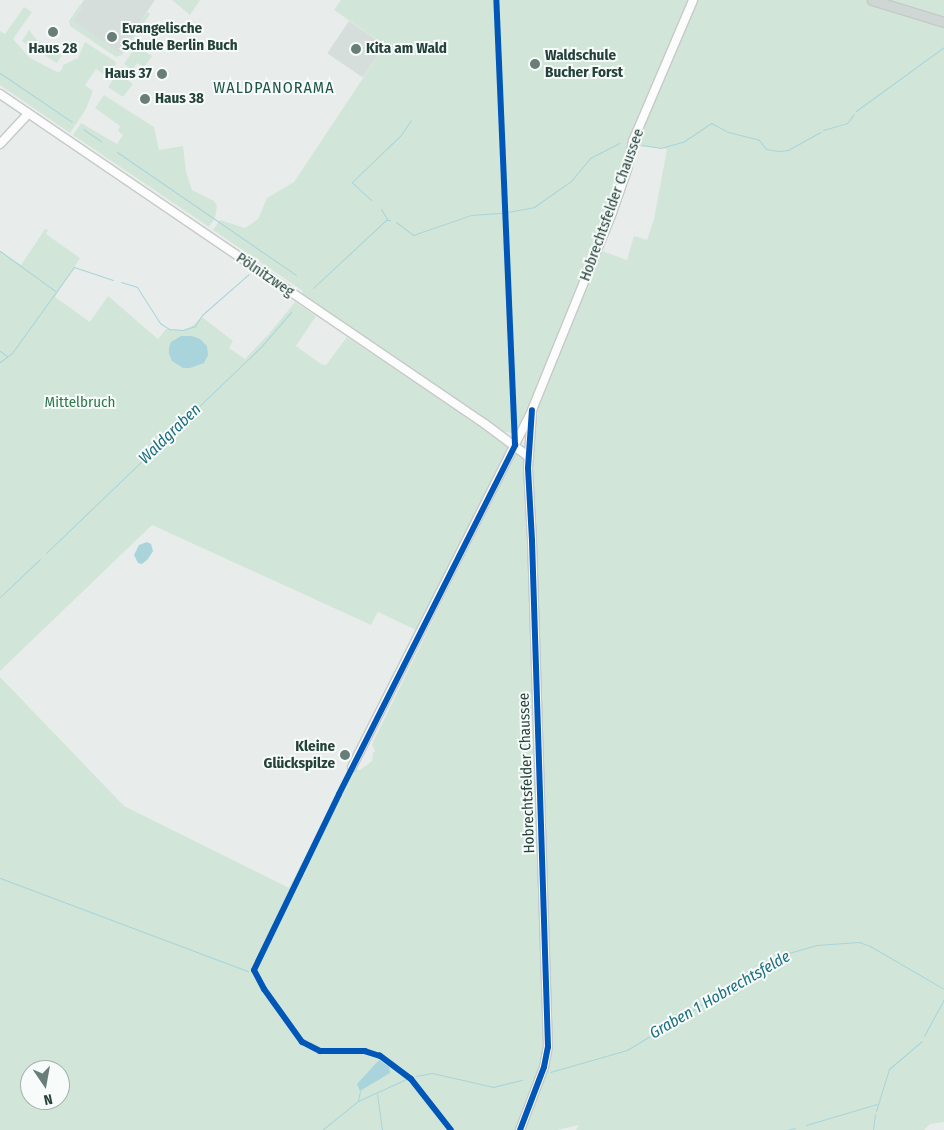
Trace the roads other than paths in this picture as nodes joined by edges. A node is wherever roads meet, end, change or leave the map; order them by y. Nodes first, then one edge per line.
1 (693, 0) edge
2 (872, 0) edge
3 (944, 22) edge
4 (0, 94) edge
5 (28, 114) junction
6 (0, 144) edge
7 (532, 410) junction
8 (515, 445) junction
9 (529, 457) junction
10 (352, 768) dead end
11 (520, 1130) edge

1 - 7 street, Hobrechtsfelder Chaussee
2 - 3 main road
4 - 5 street, Pölnitzweg
5 - 6 street
5 - 8 street, Pölnitzweg
7 - 8 street, Hobrechtsfelder Chaussee
7 - 9 street, Hobrechtsfelder Chaussee
8 - 9 street, Pölnitzweg
8 - 10 street, Hobrechtsfelder Chaussee
9 - 11 street, Hobrechtsfelder Chaussee

